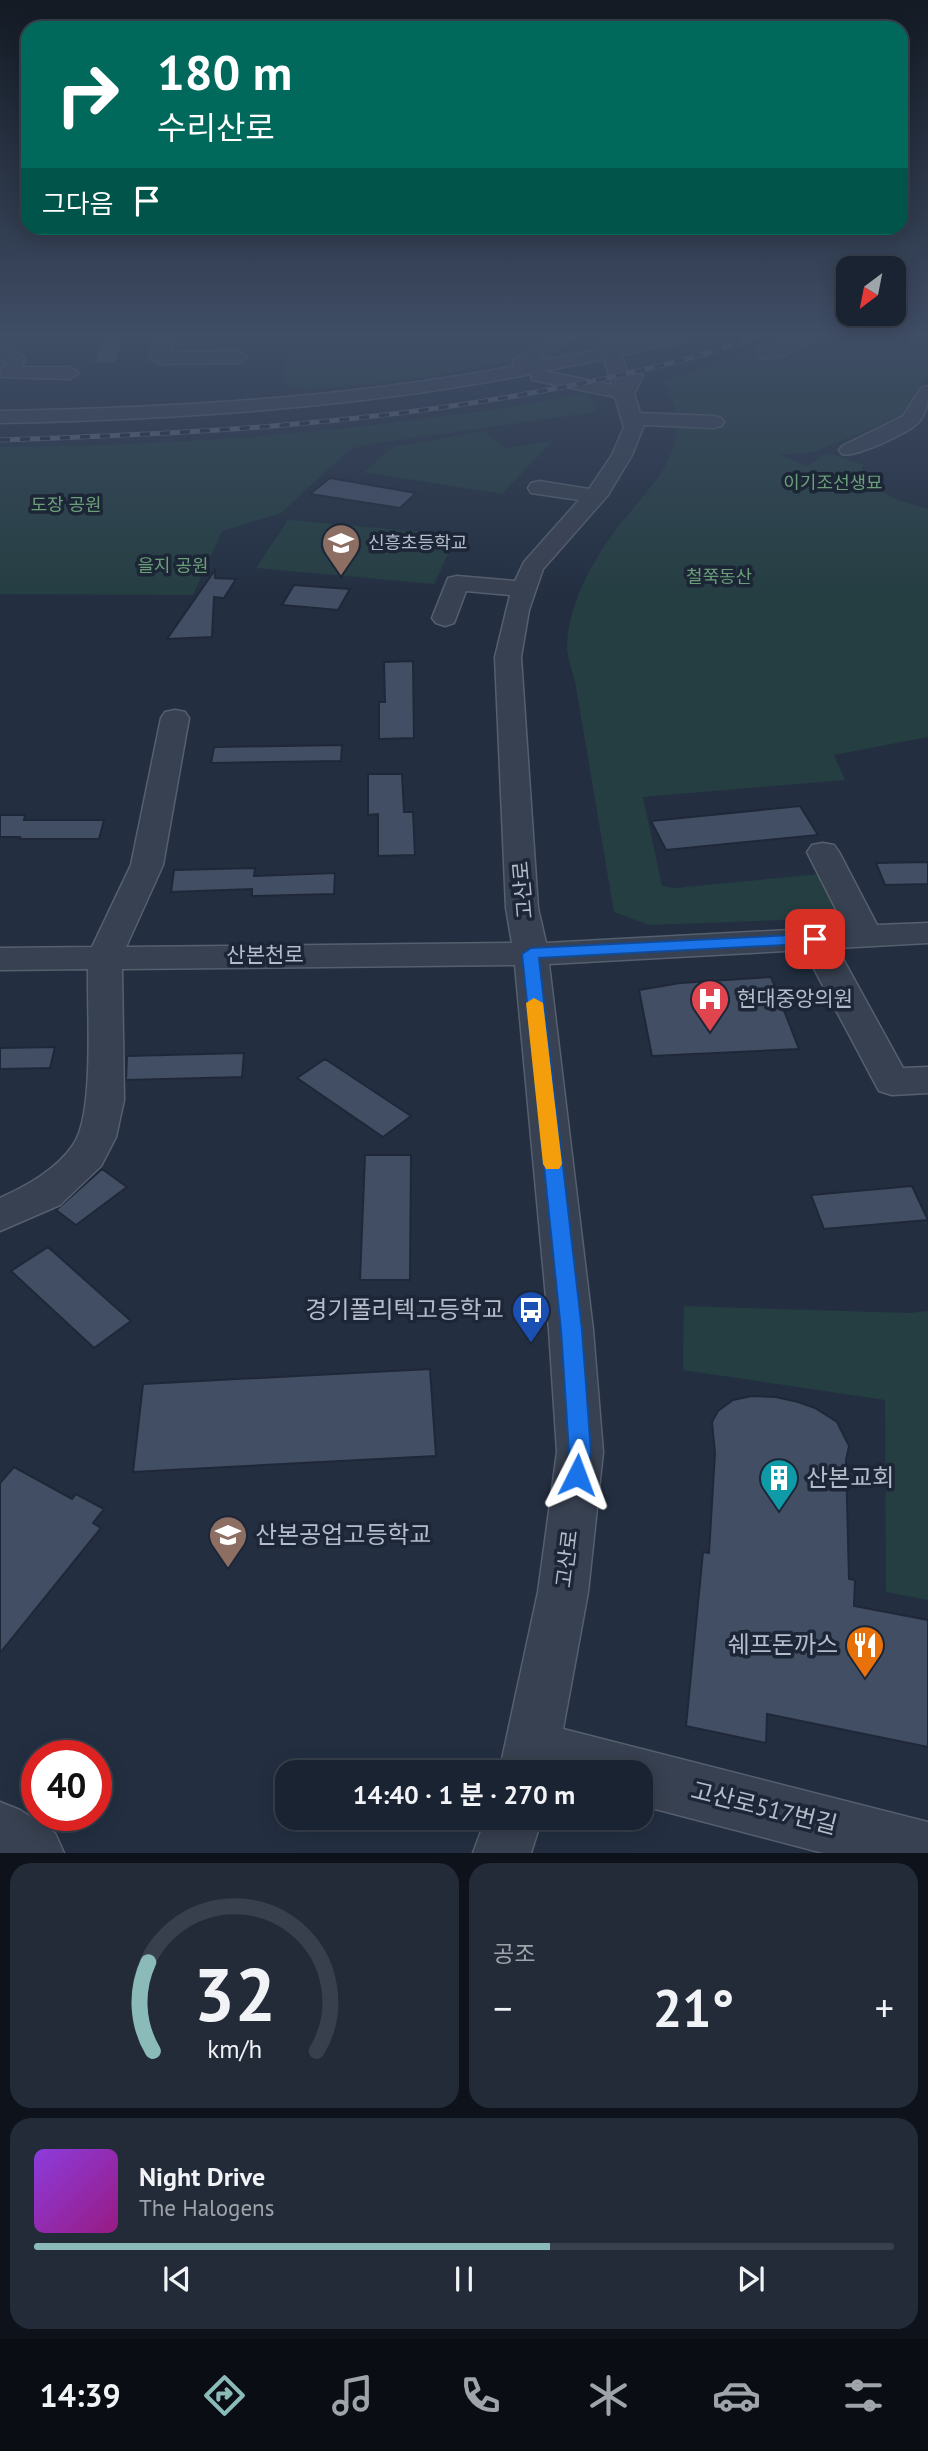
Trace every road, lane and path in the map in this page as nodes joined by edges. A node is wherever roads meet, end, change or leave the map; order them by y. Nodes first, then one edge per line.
1 (633, 423) edge
2 (903, 423) edge
3 (849, 450) dead end
4 (539, 488) dead end
5 (594, 496) junction
6 (524, 589) junction
7 (445, 618) dead end
8 (175, 718) dead end
9 (823, 852) dead end
10 (928, 933) edge
11 (866, 936) junction
12 (815, 939) junction
13 (531, 954) junction
14 (105, 956) junction
15 (0, 959) edge
16 (928, 1080) edge
17 (0, 1216) edge
18 (530, 1760) edge
19 (653, 1780) edge
20 (0, 1830) edge
21 (510, 1830) edge
22 (928, 1851) edge
23 (35, 1853) edge
24 (502, 1853) edge

1 - 5 street, 고산로
2 - 3 street
4 - 5 street
5 - 6 street, 고산로
6 - 7 street
6 - 13 street, 고산로
8 - 14 street
9 - 11 street
10 - 11 street, 산본천로
11 - 12 street, 산본천로
12 - 13 street, 산본천로
12 - 16 street
13 - 14 street, 산본천로
13 - 18 street, 고산로
14 - 15 street, 산본천로
14 - 17 street
19 - 22 street, 고산로517번길
20 - 23 street
21 - 24 street

